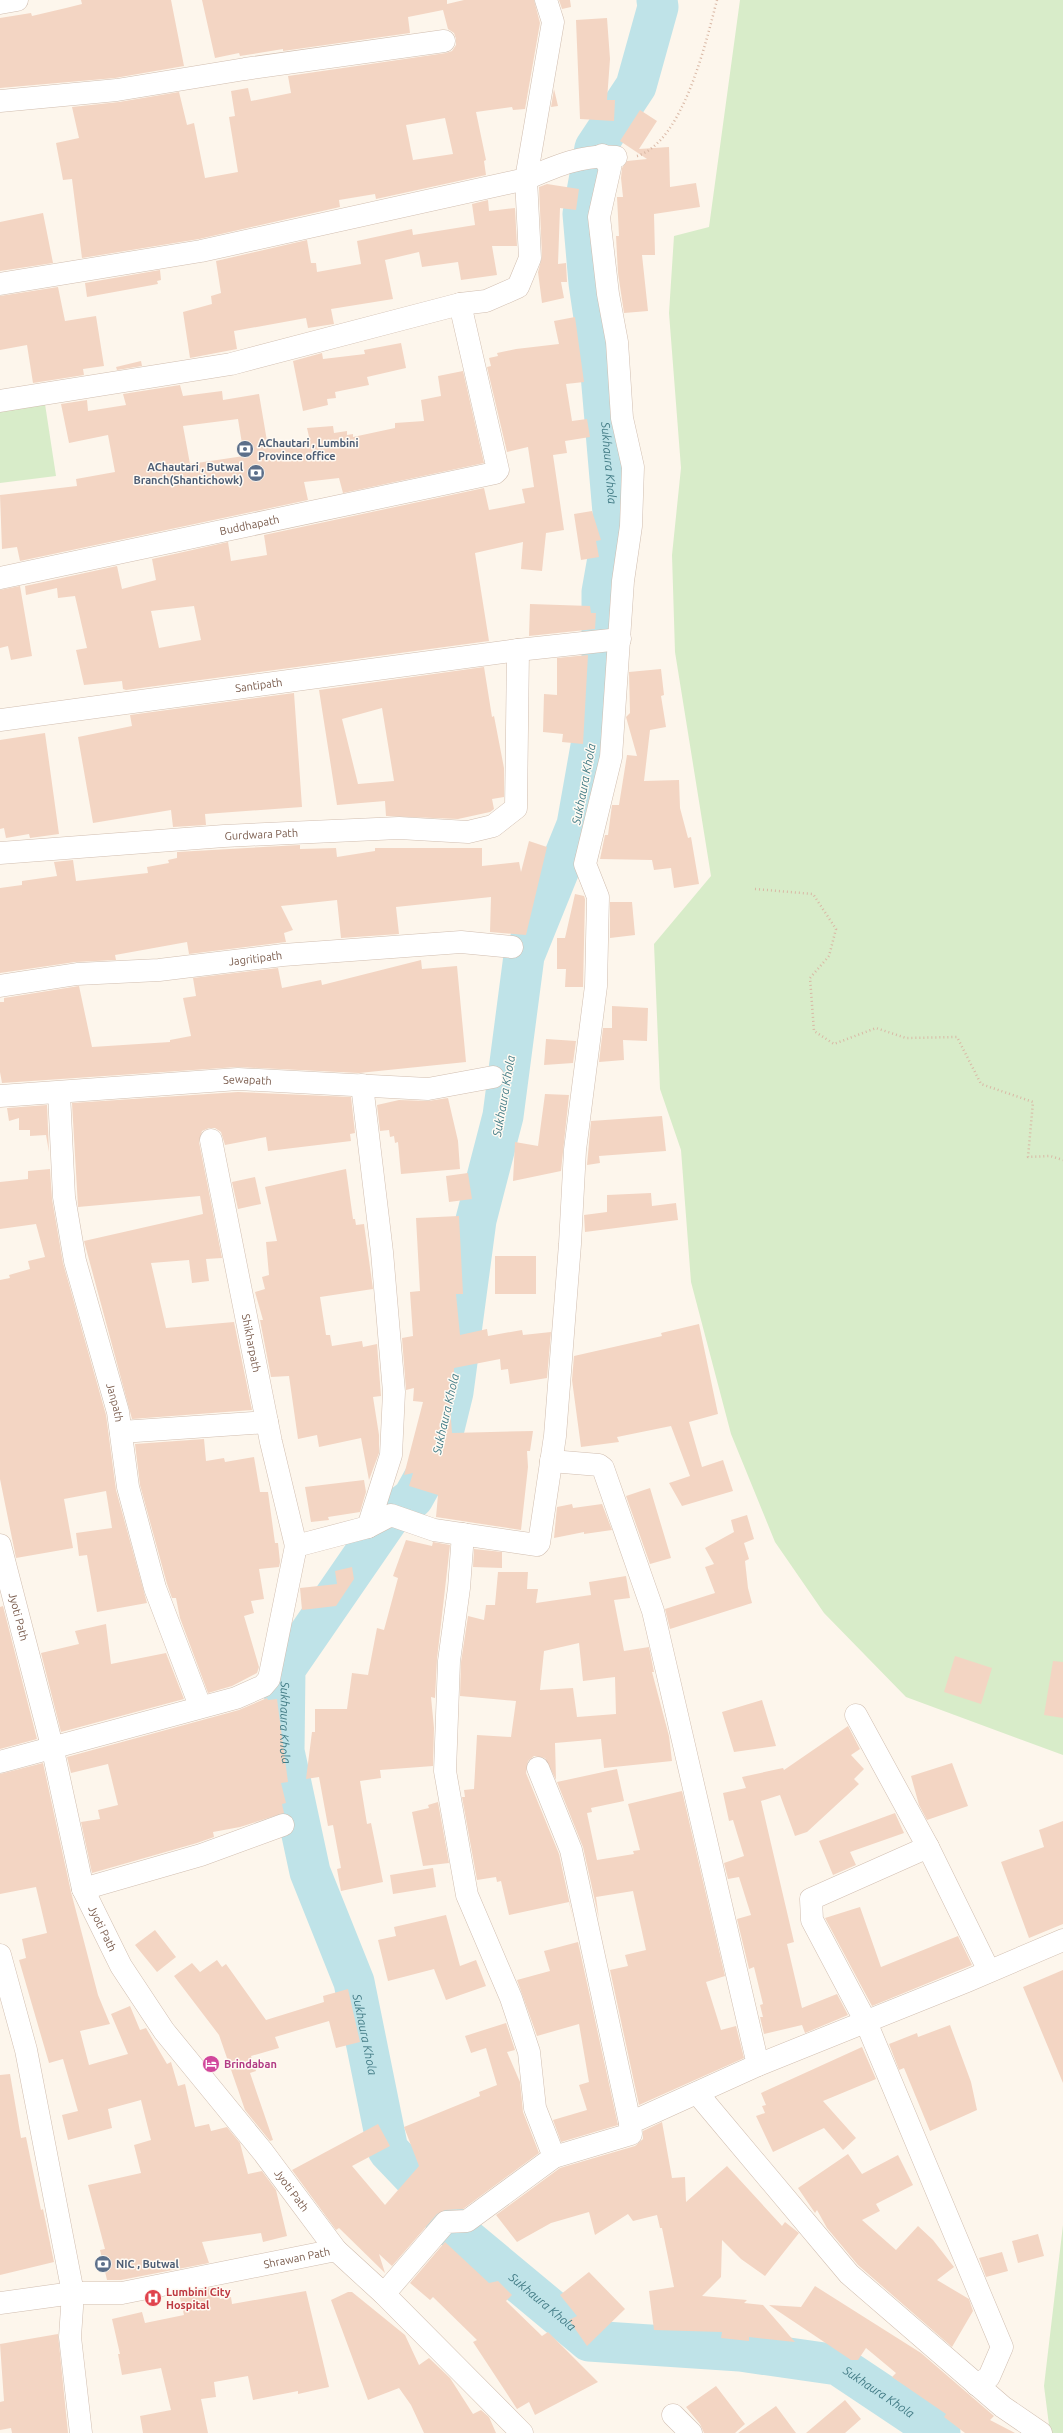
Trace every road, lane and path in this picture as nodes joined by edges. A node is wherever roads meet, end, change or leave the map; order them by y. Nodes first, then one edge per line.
1 (17, 0) edge
2 (546, 0) edge
3 (717, 0) edge
4 (0, 3) edge
5 (444, 41) dead end
6 (0, 101) edge
7 (610, 156) junction
8 (526, 179) junction
9 (0, 284) edge
10 (460, 304) junction
11 (0, 401) edge
12 (0, 578) edge
13 (620, 639) junction
14 (518, 650) junction
15 (0, 720) edge
16 (0, 853) edge
17 (755, 889) dead end
18 (512, 947) dead end
19 (0, 986) edge
20 (493, 1077) dead end
21 (362, 1085) junction
22 (59, 1093) junction
23 (0, 1096) edge
24 (211, 1140) dead end
25 (1063, 1160) edge
26 (267, 1422) junction
27 (121, 1432) junction
28 (551, 1461) junction
29 (368, 1527) junction
30 (463, 1534) junction
31 (0, 1545) edge
32 (296, 1546) junction
33 (200, 1706) junction
34 (856, 1715) dead end
35 (52, 1746) junction
36 (0, 1762) edge
37 (538, 1768) dead end
38 (283, 1825) dead end
39 (928, 1846) junction
40 (83, 1889) junction
41 (1063, 1940) edge
42 (0, 1955) edge
43 (989, 1971) junction
44 (866, 2022) junction
45 (758, 2065) junction
46 (697, 2093) junction
47 (630, 2123) junction
48 (554, 2157) junction
49 (336, 2250) junction
50 (73, 2293) junction
51 (384, 2294) junction
52 (0, 2303) edge
53 (977, 2385) junction
54 (673, 2415) dead end
55 (81, 2433) edge
56 (522, 2433) edge
57 (692, 2433) edge
58 (1041, 2433) edge

1 - 4 street
2 - 8 street
3 - 7 path
5 - 6 street
7 - 8 street
7 - 13 street
8 - 9 street
8 - 10 street
10 - 11 street
10 - 12 street, Buddhapath
13 - 14 street, Santipath
13 - 28 street
14 - 15 street, Santipath
14 - 16 street, Gurdwara Path
17 - 25 path
18 - 19 street, Jagritipath
20 - 21 street, Sewapath
21 - 22 street, Sewapath
21 - 29 street
22 - 23 street, Sewapath
22 - 27 street, Janpath
24 - 26 street, Shikharpath
26 - 27 street
26 - 32 street, Shikharpath
27 - 33 street, Janpath
28 - 30 street
28 - 45 street
29 - 30 street
29 - 32 street
30 - 48 street
31 - 35 street, Jyoti Path
32 - 33 street
33 - 35 street
34 - 39 street
35 - 36 street
35 - 40 street, Jyoti Path
37 - 47 street
38 - 40 street
39 - 43 street
39 - 44 street
40 - 49 street, Jyoti Path
41 - 43 street
42 - 50 street
43 - 44 street
44 - 45 street
44 - 53 street
45 - 46 street
46 - 47 street
46 - 53 street
47 - 48 street
48 - 51 street
49 - 50 street, Shrawan Path
49 - 51 street, Shrawan Path
50 - 52 street, Shrawan Path
50 - 55 street
51 - 56 street, Shrawan Path
53 - 58 street
54 - 57 street

